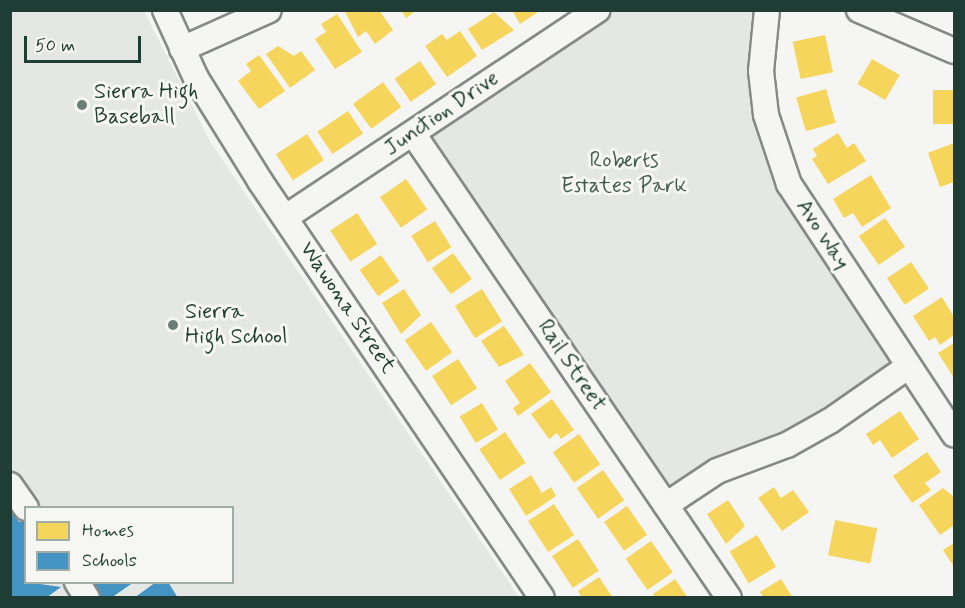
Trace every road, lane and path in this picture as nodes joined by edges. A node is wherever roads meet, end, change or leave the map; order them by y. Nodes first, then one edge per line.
1 (165, 10) edge
2 (269, 10) edge
3 (598, 10) edge
4 (767, 10) edge
5 (859, 10) edge
6 (182, 49) junction
7 (954, 51) edge
8 (414, 135) junction
9 (285, 217) junction
10 (909, 366) junction
11 (954, 434) edge
12 (10, 485) edge
13 (666, 505) junction
14 (25, 506) edge
15 (77, 584) edge
16 (87, 597) edge
17 (542, 597) edge
18 (729, 597) edge

1 - 6 street, Wawona Street
2 - 6 street
3 - 8 street, Junction Drive
4 - 10 street, Avo Way
5 - 7 street
6 - 9 street, Wawona Street
8 - 9 street, Junction Drive
8 - 13 street, Rail Street
9 - 17 street, Wawona Street
10 - 11 street, Avo Way
10 - 13 street
12 - 14 street
13 - 18 street, Rail Street
15 - 16 street

